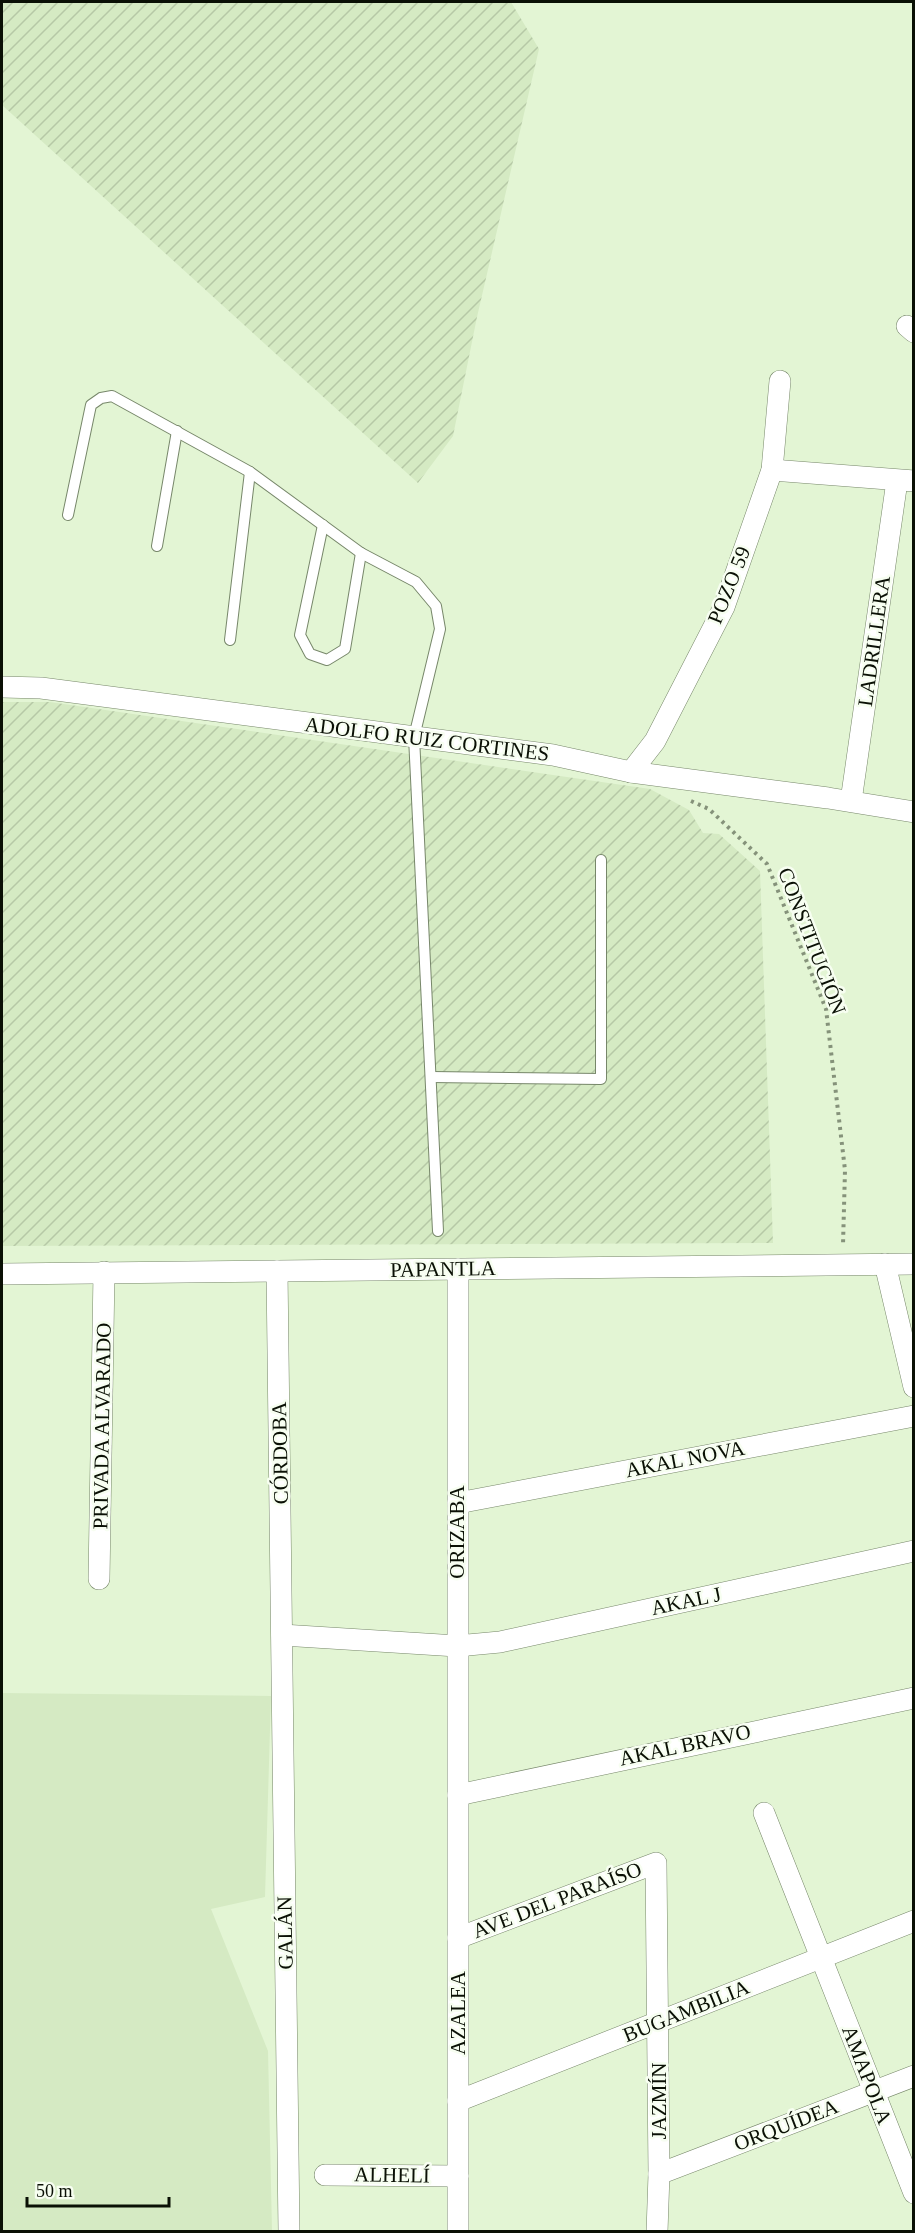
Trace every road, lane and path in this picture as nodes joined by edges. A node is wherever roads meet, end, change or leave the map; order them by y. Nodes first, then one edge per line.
1 (780, 381) dead end
2 (177, 431) junction
3 (772, 470) junction
4 (250, 472) junction
5 (905, 481) edge
6 (68, 514) dead end
7 (323, 525) junction
8 (157, 546) dead end
9 (361, 553) junction
10 (230, 640) dead end
11 (2, 687) edge
12 (414, 737) junction
13 (631, 772) junction
14 (690, 800) dead end
15 (851, 801) junction
16 (914, 812) edge
17 (601, 860) dead end
18 (431, 1077) junction
19 (438, 1231) dead end
20 (885, 1264) junction
21 (914, 1264) edge
22 (842, 1265) junction
23 (458, 1269) junction
24 (278, 1271) junction
25 (104, 1272) junction
26 (2, 1274) edge
27 (914, 1387) edge
28 (914, 1416) edge
29 (458, 1503) junction
30 (914, 1551) edge
31 (99, 1579) dead end
32 (282, 1635) junction
33 (457, 1646) junction
34 (914, 1698) edge
35 (458, 1795) junction
36 (764, 1813) dead end
37 (656, 1863) joint
38 (914, 1921) edge
39 (458, 1938) junction
40 (821, 1958) junction
41 (658, 2022) junction
42 (914, 2076) edge
43 (873, 2091) junction
44 (458, 2101) junction
45 (659, 2174) junction
46 (325, 2175) dead end
47 (458, 2176) junction
48 (914, 2193) edge
49 (289, 2232) edge
50 (458, 2232) edge
51 (657, 2232) edge

1 - 3 street, POZO 59
2 - 4 lane
2 - 6 lane
2 - 8 lane
3 - 5 street
3 - 13 street, POZO 59
4 - 7 lane
4 - 10 lane
5 - 15 street, LADRILLERA
7 - 9 lane
7 - 9 lane
9 - 12 lane
11 - 12 street, ADOLFO RUIZ CORTINES
12 - 13 street, ADOLFO RUIZ CORTINES
12 - 18 lane
13 - 15 street, ADOLFO RUIZ CORTINES
14 - 22 path, CONSTITUCIÓN
15 - 16 street, ADOLFO RUIZ CORTINES
17 - 18 lane
18 - 19 lane
20 - 21 street, PAPANTLA
20 - 22 street, PAPANTLA
20 - 27 street
22 - 23 street, PAPANTLA
23 - 24 street, PAPANTLA
23 - 29 street, ORIZABA
24 - 25 street, PAPANTLA
24 - 32 street, CÓRDOBA
25 - 26 street, PAPANTLA
25 - 31 street, PRIVADA ALVARADO
28 - 29 street, AKAL NOVA
29 - 33 street, ORIZABA
30 - 33 street, AKAL J
32 - 33 street, AKAL J
32 - 49 street, GALÁN
33 - 35 street, ORIZABA
34 - 35 street, AKAL BRAVO
35 - 39 street, AZALEA
36 - 40 street, AMAPOLA
37 - 39 street, AVE DEL PARAÍSO
37 - 41 street, JAZMÍN
38 - 40 street, BUGAMBILIA
39 - 44 street, AZALEA
40 - 41 street, BUGAMBILIA
40 - 43 street, AMAPOLA
41 - 44 street, BUGAMBILIA
41 - 45 street, JAZMÍN
42 - 43 street, ORQUÍDEA
43 - 45 street, ORQUÍDEA
43 - 48 street, AMAPOLA
44 - 47 street, AZALEA
45 - 51 street, JAZMÍN
46 - 47 street, ALHELÍ
47 - 50 street, AZALEA

